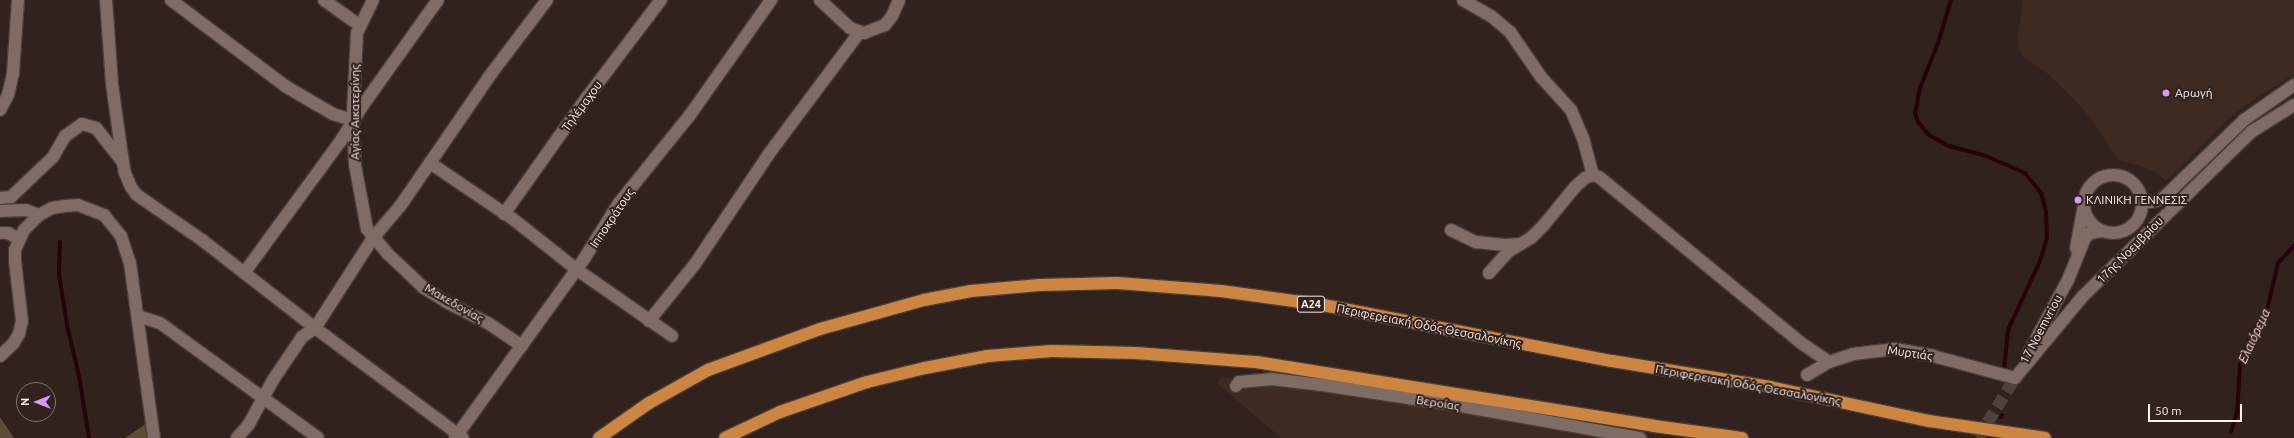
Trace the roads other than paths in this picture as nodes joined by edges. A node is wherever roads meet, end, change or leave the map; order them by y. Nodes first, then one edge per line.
1 (18, 0) edge
2 (106, 0) edge
3 (171, 0) edge
4 (324, 0) edge
5 (373, 0) edge
6 (438, 0) edge
7 (547, 0) edge
8 (661, 0) edge
9 (771, 0) edge
10 (820, 0) edge
11 (899, 0) edge
12 (1463, 0) edge
13 (359, 25) junction
14 (859, 33) junction
15 (2294, 85) edge
16 (2294, 105) edge
17 (0, 110) edge
18 (353, 120) junction
19 (430, 163) junction
20 (124, 164) junction
21 (1593, 175) junction
22 (2141, 197) junction
23 (0, 198) edge
24 (2085, 202) junction
25 (0, 211) edge
26 (504, 214) junction
27 (39, 215) junction
28 (1451, 230) dead end
29 (2102, 231) junction
30 (0, 233) edge
31 (19, 238) junction
32 (373, 238) junction
33 (1520, 244) junction
34 (576, 270) junction
35 (244, 273) junction
36 (1489, 273) dead end
37 (2068, 280) junction
38 (138, 316) junction
39 (649, 321) junction
40 (315, 328) junction
41 (672, 336) dead end
42 (522, 346) junction
43 (0, 356) edge
44 (1829, 362) junction
45 (1807, 375) dead end
46 (2015, 378) junction
47 (1236, 386) dead end
48 (264, 399) junction
49 (459, 437) edge
50 (154, 438) edge
51 (237, 438) edge
52 (318, 438) edge
53 (598, 438) edge
54 (725, 438) edge
55 (1640, 438) edge
56 (1742, 438) edge
57 (2045, 438) edge

1 - 17 street
2 - 20 street
3 - 18 street
4 - 13 street
5 - 13 street, Αγίας Αικατερίνης
6 - 18 street
7 - 19 street
8 - 26 street, Τηλέμαχου
9 - 34 street, Ιπποκράτους
10 - 14 street
11 - 14 street
12 - 21 street
13 - 18 street, Αγίας Αικατερίνης
14 - 39 street
15 - 22 street, 17ης Νοεμβρίου
16 - 46 street, 17ης Νοεμβρίου
18 - 32 street, Αγίας Αικατερίνης
18 - 35 street
19 - 26 street
19 - 32 street
20 - 23 street
20 - 35 street
21 - 33 street
21 - 44 street
22 - 24 street
22 - 29 street
24 - 29 street
24 - 37 street
25 - 27 street
26 - 34 street
27 - 31 street
27 - 38 street
28 - 33 street
29 - 37 street
30 - 31 street
31 - 43 street
32 - 40 street
32 - 42 street, Μακεδονίας
33 - 36 street
34 - 39 street
34 - 42 street, Ιπποκράτους
35 - 40 street
37 - 46 street, 17 Noemvriou
38 - 48 street
38 - 50 street
39 - 41 street
40 - 48 street
40 - 49 street
42 - 49 street, Ιπποκράτους
44 - 45 street, Μυρτιάς
44 - 46 street, Μυρτιάς
47 - 55 street, Βεροίας
48 - 51 street
48 - 52 street
53 - 57 highway, Περιφερειακή Οδός Θεσσαλονίκης / Α24
54 - 56 highway

